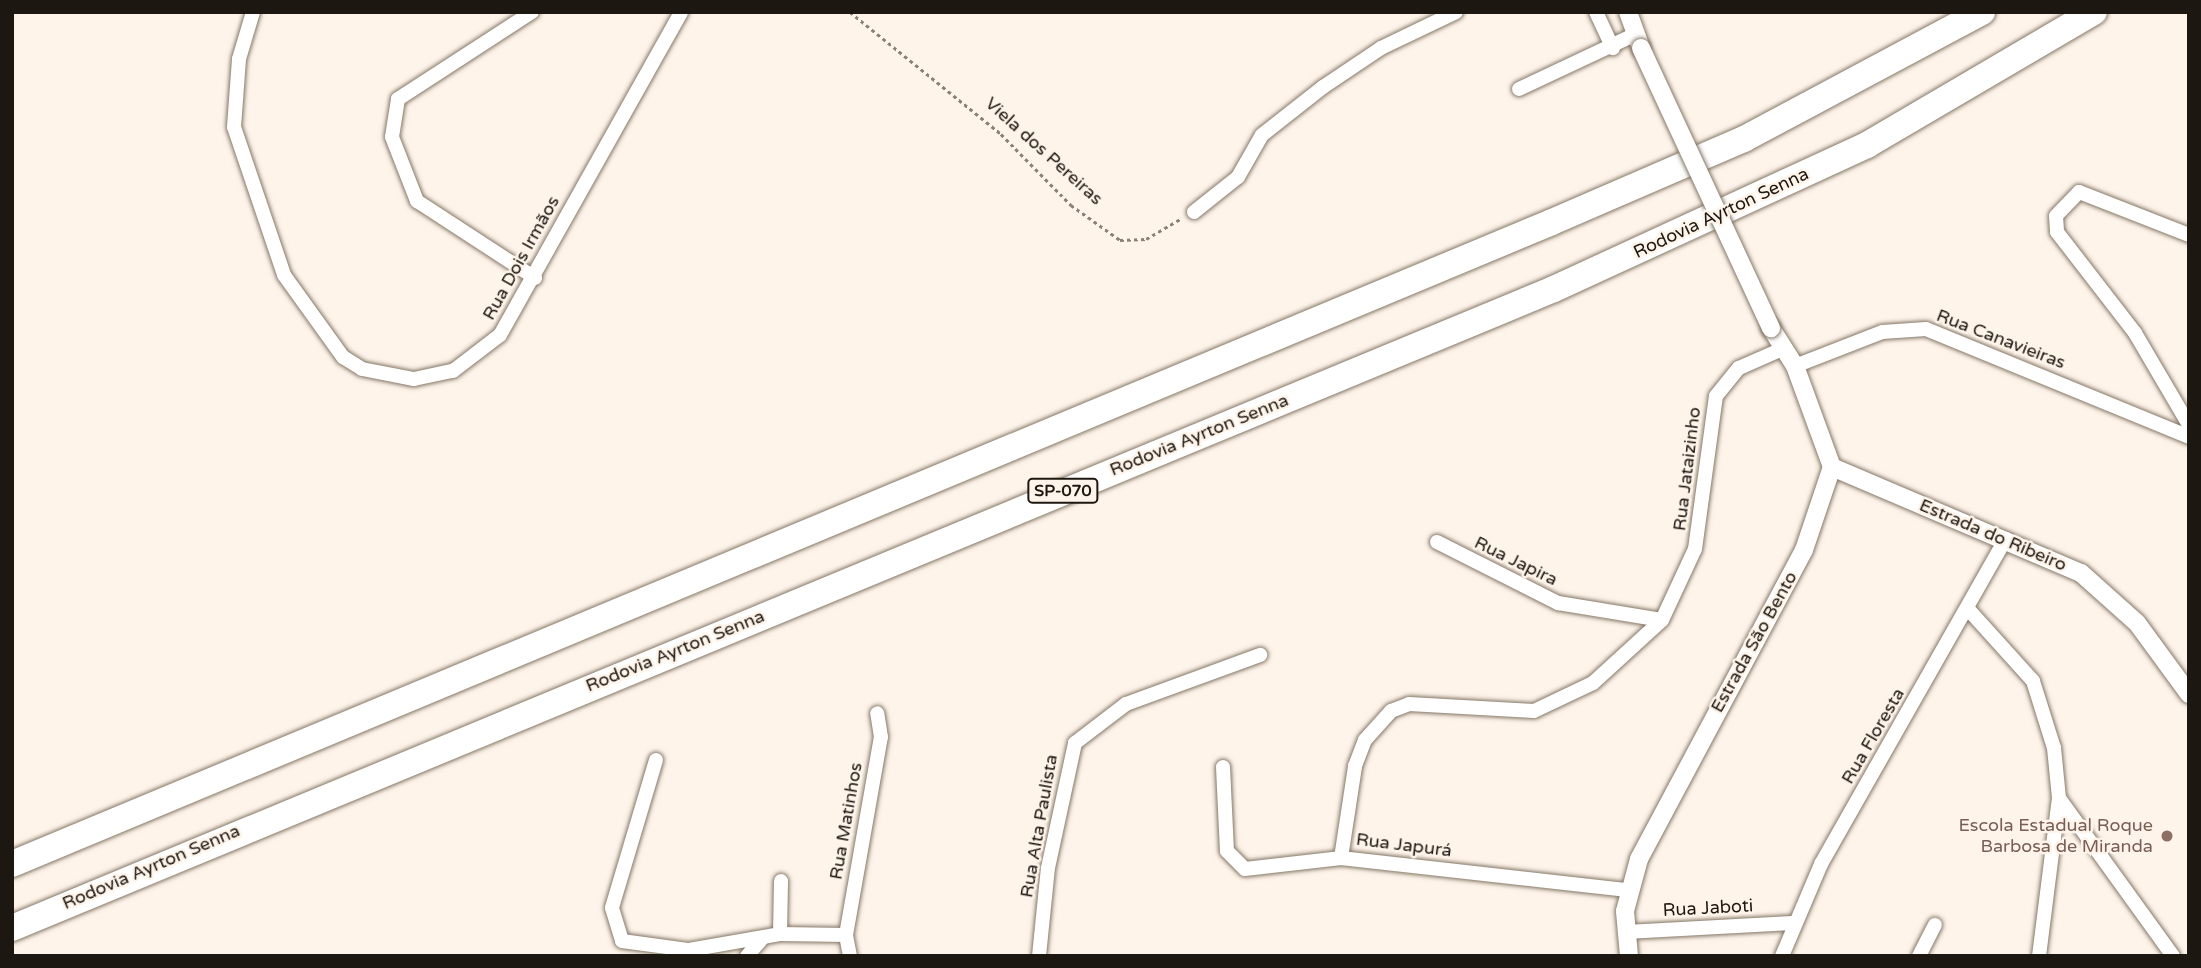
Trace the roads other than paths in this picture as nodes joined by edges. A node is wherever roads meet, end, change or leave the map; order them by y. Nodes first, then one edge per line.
1 (253, 12) edge
2 (532, 12) edge
3 (681, 12) edge
4 (1456, 12) edge
5 (1596, 12) edge
6 (1628, 12) edge
7 (1982, 12) edge
8 (2094, 12) edge
9 (1638, 41) junction
10 (1613, 48) junction
11 (1519, 89) dead end
12 (1194, 212) road end
13 (2189, 235) edge
14 (535, 278) junction
15 (1782, 349) junction
16 (1795, 366) junction
17 (2189, 425) edge
18 (2189, 437) edge
19 (1832, 467) junction
20 (2006, 539) junction
21 (1437, 542) dead end
22 (1968, 609) junction
23 (1662, 620) junction
24 (1260, 655) dead end
25 (2189, 694) edge
26 (877, 713) dead end
27 (656, 760) dead end
28 (1223, 767) dead end
29 (2059, 797) junction
30 (1341, 858) junction
31 (12, 864) edge
32 (781, 881) dead end
33 (1627, 890) junction
34 (1792, 923) junction
35 (1935, 925) dead end
36 (12, 928) edge
37 (1626, 932) junction
38 (780, 934) junction
39 (846, 935) junction
40 (762, 939) junction
41 (747, 956) edge
42 (850, 956) edge
43 (1039, 956) edge
44 (1629, 956) edge
45 (1782, 956) edge
46 (1919, 956) edge
47 (2039, 956) edge
48 (2173, 956) edge

1 - 14 street, Rua Dois Irmãos
2 - 14 street
3 - 14 street, Rua Dois Irmãos
4 - 12 street
5 - 10 street
6 - 9 street
7 - 31 highway
8 - 36 highway, Rodovia Ayrton Senna / SP-070
9 - 10 street
9 - 15 street, bridge
10 - 11 street
13 - 17 street
15 - 16 street
15 - 23 street, Rua Jataizinho
16 - 18 street, Rua Canavieiras
16 - 19 street
19 - 20 street, Estrada do Ribeiro
19 - 33 street, Estrada São Bento
20 - 22 street, Rua Floresta
20 - 25 street, Estrada do Ribeiro
21 - 23 street, Rua Japira
22 - 29 street
22 - 34 street, Rua Floresta
23 - 30 street, Rua Jataizinho
24 - 43 street, Rua Alta Paulista
26 - 39 street, Rua Matinhos
27 - 40 street
28 - 30 street, Rua Japurá
29 - 47 street
29 - 48 street
30 - 33 street, Rua Japurá
32 - 38 street
33 - 37 street, Estrada São Bento
34 - 37 street, Rua Jaboti
34 - 45 street, Rua Floresta
35 - 46 street
37 - 44 street, Estrada São Bento
38 - 39 street
38 - 40 street
39 - 42 street
40 - 41 street

